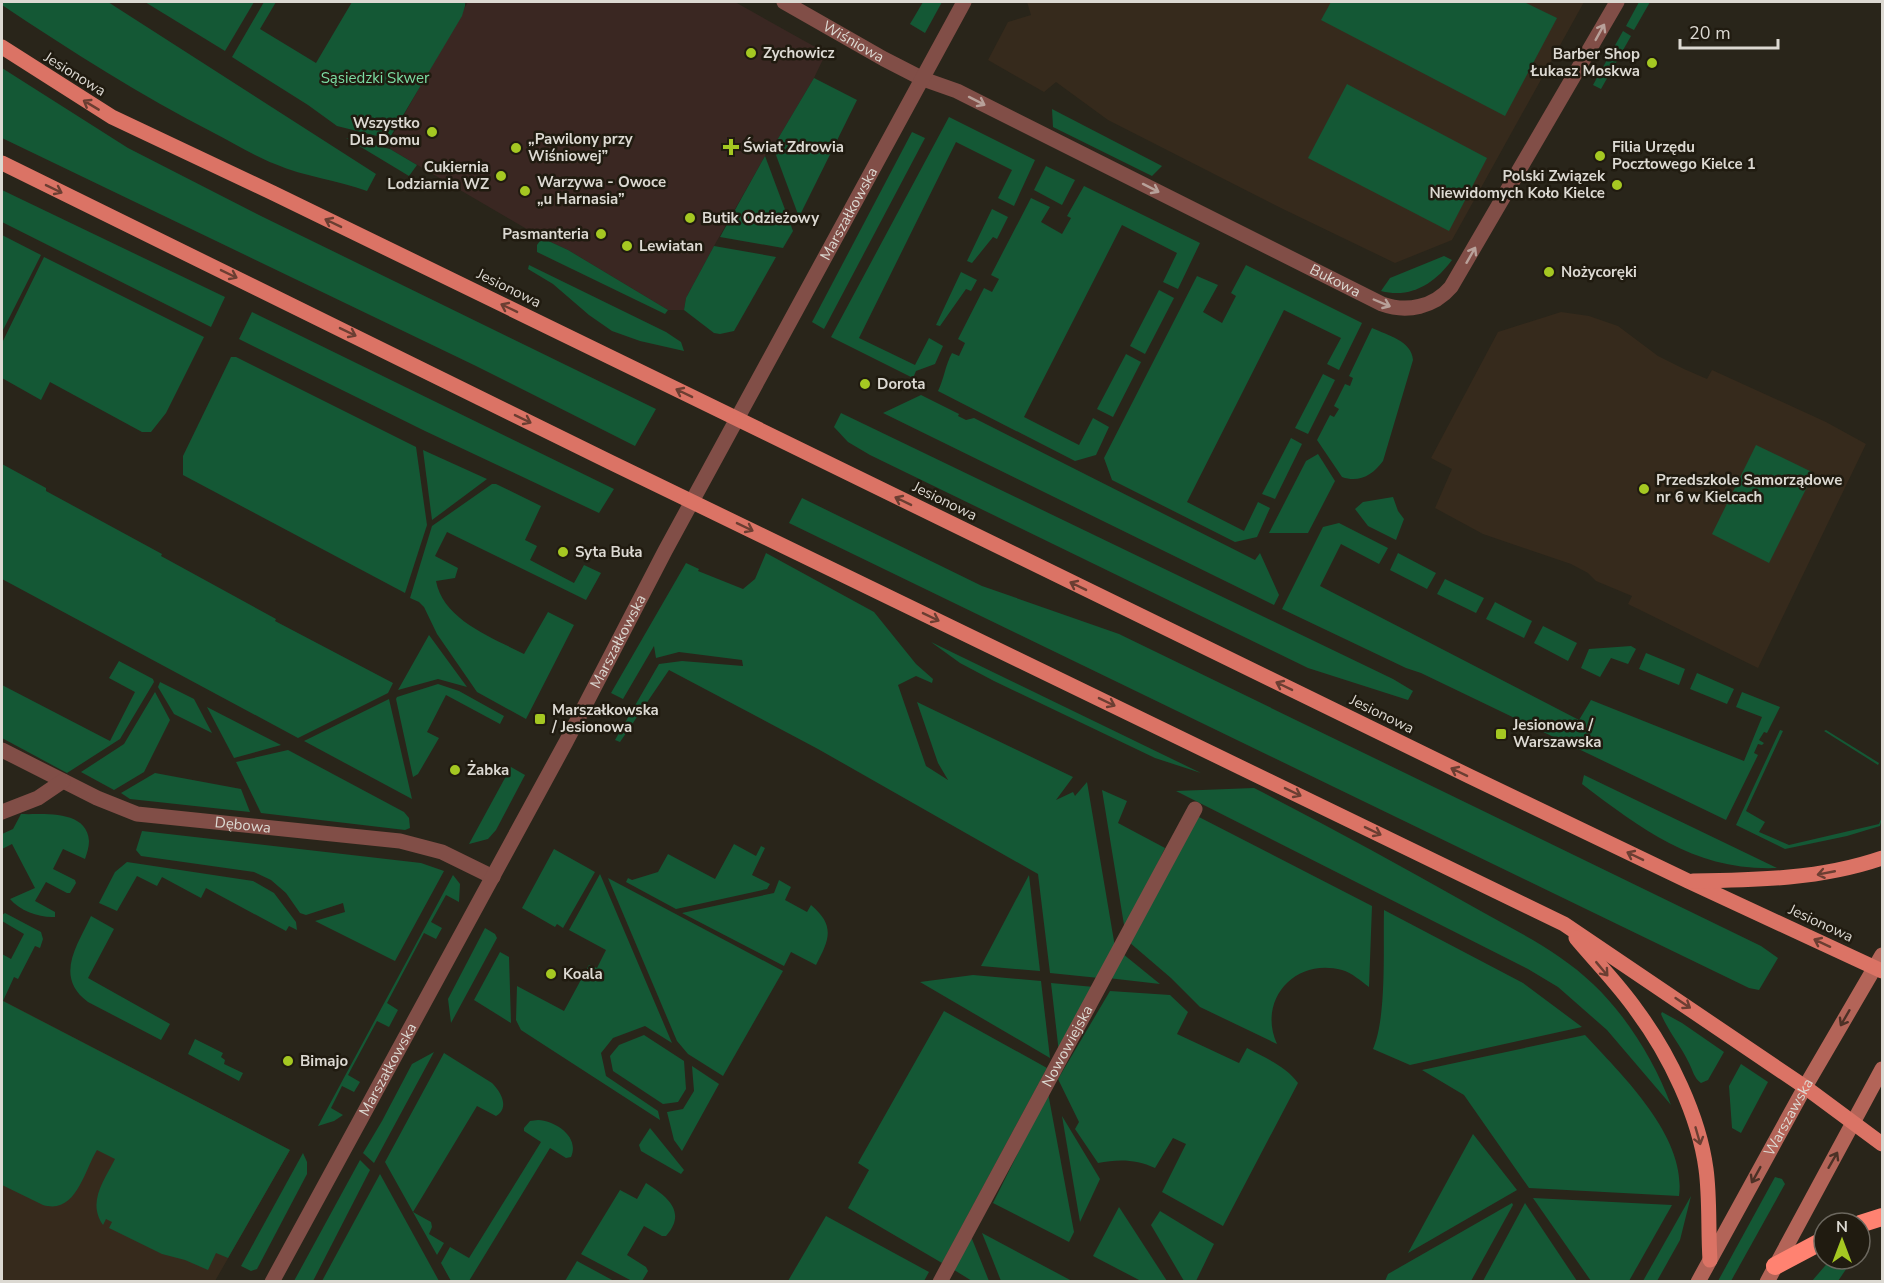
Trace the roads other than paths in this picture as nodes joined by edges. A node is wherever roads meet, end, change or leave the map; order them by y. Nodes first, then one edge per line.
1 (784, 2) edge
2 (963, 2) edge
3 (1617, 2) edge
4 (2, 47) edge
5 (923, 79) junction
6 (2, 163) edge
7 (737, 419) junction
8 (693, 501) junction
9 (2, 750) edge
10 (63, 781) junction
11 (1195, 808) dead end
12 (2, 812) edge
13 (1882, 858) edge
14 (493, 877) junction
15 (1688, 881) junction
16 (1564, 924) junction
17 (1880, 965) edge
18 (1882, 1069) edge
19 (1805, 1087) junction
20 (1854, 1124) junction
21 (1882, 1144) edge
22 (1812, 1248) edge
23 (1710, 1260) junction
24 (1771, 1274) edge
25 (272, 1281) edge
26 (940, 1281) edge
27 (1698, 1281) edge

1 - 5 street, Wiśniowa
2 - 5 street, Marszałkowska
5 -> 3 street, Bukowa
7 -> 4 main road, Jesionowa
5 - 7 street, Marszałkowska
6 -> 8 main road
7 - 8 street, Marszałkowska
15 -> 7 main road, Jesionowa
8 - 14 street, Marszałkowska
8 -> 16 main road
9 - 10 street, Dębowa
10 - 12 street
10 - 14 street, Dębowa
11 - 26 street, Nowowiejska
13 -> 15 main road
14 - 25 street, Marszałkowska
17 -> 15 main road, Jesionowa
16 -> 19 main road
16 -> 23 main road
17 -> 19 main road, Warszawska
18 - 20 main road
19 - 20 main road
19 -> 23 main road, Warszawska
20 - 21 main road
24 -> 20 main road
22 - 24 highway
23 - 27 main road, Warszawska

